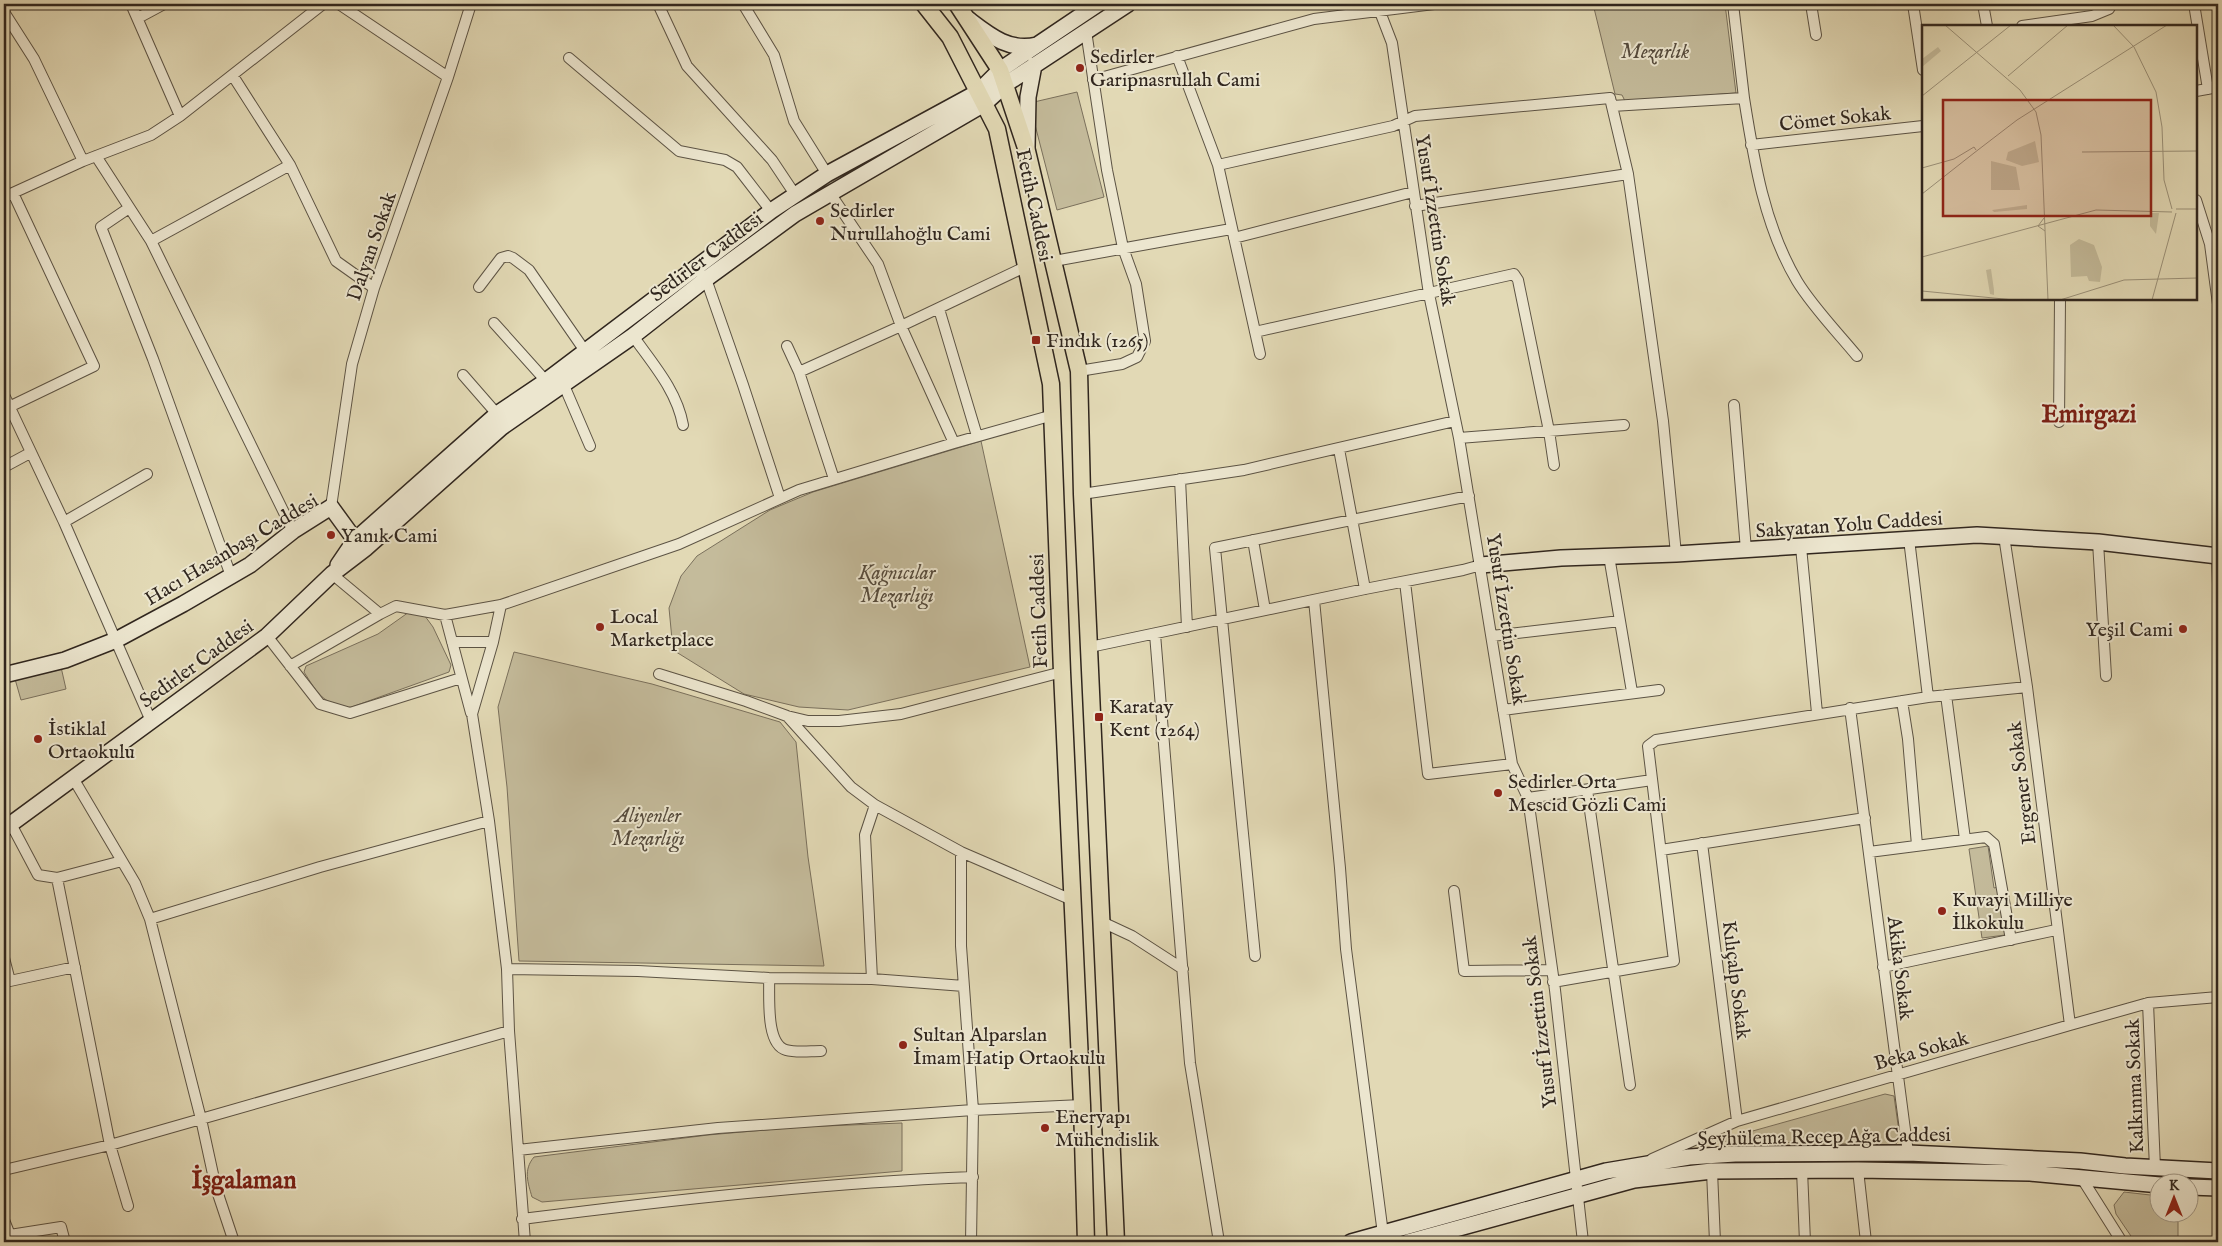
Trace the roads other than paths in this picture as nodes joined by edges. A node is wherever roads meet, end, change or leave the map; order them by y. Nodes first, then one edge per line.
1 (131, 4) edge
2 (164, 4) edge
3 (323, 4) edge
4 (339, 4) edge
5 (471, 4) edge
6 (658, 4) edge
7 (744, 4) edge
8 (924, 4) edge
9 (958, 4) edge
10 (1098, 4) edge
11 (1128, 4) edge
12 (1434, 4) edge
13 (1734, 4) edge
14 (1810, 4) edge
15 (1913, 4) edge
16 (1983, 4) edge
17 (2112, 4) edge
18 (2194, 4) edge
19 (1378, 7) edge
20 (4, 12) edge
21 (138, 18) junction
22 (967, 18) junction
23 (1987, 25) edge
24 (2029, 25) edge
25 (1086, 31) junction
26 (1816, 35) dead end
27 (1038, 44) junction
28 (1177, 56) junction
29 (569, 58) dead end
30 (1922, 63) edge
31 (1034, 65) junction
32 (233, 76) junction
33 (448, 77) junction
34 (1003, 77) junction
35 (1093, 80) junction
36 (2213, 88) edge
37 (2197, 91) edge
38 (981, 98) junction
39 (1744, 98) junction
40 (1612, 106) junction
41 (180, 116) junction
42 (1402, 120) junction
43 (1922, 126) edge
44 (1751, 145) junction
45 (1027, 151) junction
46 (96, 156) junction
47 (83, 161) junction
48 (290, 165) junction
49 (1218, 165) junction
50 (827, 174) junction
51 (1628, 174) junction
52 (1413, 192) junction
53 (830, 193) junction
54 (8, 195) edge
55 (796, 196) junction
56 (2197, 203) edge
57 (1415, 206) junction
58 (129, 208) junction
59 (771, 211) junction
60 (1233, 233) junction
61 (151, 241) junction
62 (1123, 248) junction
63 (1054, 261) junction
64 (1027, 266) junction
65 (700, 273) junction
66 (479, 287) dead end
67 (374, 288) junction
68 (1429, 294) junction
69 (2060, 300) edge
70 (2218, 304) edge
71 (938, 309) junction
72 (494, 323) dead end
73 (901, 326) junction
74 (1255, 332) junction
75 (633, 336) junction
76 (787, 346) dead end
77 (585, 351) junction
78 (1260, 354) dead end
79 (1857, 356) dead end
80 (1079, 371) junction
81 (799, 372) junction
82 (463, 375) dead end
83 (546, 381) junction
84 (563, 383) junction
85 (4, 395) edge
86 (1734, 405) dead end
87 (9, 407) junction
88 (497, 414) junction
89 (1052, 415) junction
90 (1455, 421) junction
91 (2059, 422) dead end
92 (683, 425) dead end
93 (1624, 425) dead end
94 (1550, 432) junction
95 (977, 436) junction
96 (1459, 438) junction
97 (954, 442) junction
98 (590, 446) dead end
99 (1339, 449) junction
100 (30, 453) junction
101 (1554, 465) dead end
102 (4, 466) edge
103 (148, 474) dead end
104 (834, 479) junction
105 (1180, 479) junction
106 (1082, 494) junction
107 (1469, 496) junction
108 (780, 498) junction
109 (331, 507) junction
110 (1352, 520) junction
111 (64, 522) junction
112 (294, 531) junction
113 (2004, 536) junction
114 (1909, 538) junction
115 (354, 540) junction
116 (1253, 540) junction
117 (2098, 542) junction
118 (1801, 547) junction
119 (1746, 550) junction
120 (1676, 554) junction
121 (1610, 556) junction
122 (2218, 556) edge
123 (1481, 565) junction
124 (332, 574) junction
125 (232, 576) junction
126 (1405, 582) junction
127 (2218, 584) edge
128 (1365, 589) junction
129 (1314, 600) junction
130 (501, 605) junction
131 (1265, 610) junction
132 (380, 614) junction
133 (444, 615) junction
134 (1222, 619) junction
135 (1620, 621) junction
136 (1187, 627) junction
137 (1155, 634) junction
138 (267, 636) junction
139 (1492, 636) junction
140 (116, 640) junction
141 (452, 642) junction
142 (493, 642) junction
143 (1090, 647) junction
144 (290, 666) junction
145 (1062, 672) junction
146 (659, 674) dead end
147 (4, 675) edge
148 (2106, 676) dead end
149 (461, 678) junction
150 (2027, 687) junction
151 (1659, 690) dead end
152 (1632, 692) junction
153 (1946, 695) junction
154 (1928, 697) junction
155 (1902, 701) junction
156 (1850, 708) junction
157 (1503, 710) junction
158 (1817, 713) junction
159 (472, 714) junction
160 (787, 716) junction
161 (151, 721) junction
162 (1512, 764) junction
163 (73, 778) junction
164 (1652, 780) junction
165 (1587, 790) junction
166 (1528, 798) junction
167 (874, 805) junction
168 (1865, 818) junction
169 (490, 821) junction
170 (8, 826) edge
171 (1965, 839) junction
172 (1702, 843) junction
173 (1917, 845) junction
174 (1661, 850) junction
175 (961, 852) junction
176 (1869, 852) junction
177 (122, 861) junction
178 (57, 878) junction
179 (1454, 891) dead end
180 (1072, 900) junction
181 (150, 919) junction
182 (1102, 922) junction
183 (2056, 930) junction
184 (2011, 940) junction
185 (1255, 956) dead end
186 (4, 958) edge
187 (75, 967) junction
188 (1883, 967) junction
189 (507, 969) junction
190 (1183, 969) junction
191 (1552, 970) junction
192 (1613, 971) junction
193 (769, 978) junction
194 (872, 979) junction
195 (1554, 982) junction
196 (964, 986) junction
197 (2218, 997) edge
198 (2148, 1003) junction
199 (2070, 1025) junction
200 (508, 1031) junction
201 (821, 1051) dead end
202 (1898, 1075) junction
203 (1630, 1085) dead end
204 (1082, 1105) junction
205 (973, 1110) junction
206 (201, 1119) junction
207 (1737, 1121) junction
208 (110, 1146) junction
209 (518, 1150) junction
210 (1908, 1153) junction
211 (1642, 1164) junction
212 (2155, 1168) junction
213 (4, 1170) edge
214 (1802, 1170) junction
215 (1858, 1170) junction
216 (1712, 1171) junction
217 (2218, 1171) edge
218 (973, 1177) junction
219 (2082, 1177) junction
220 (1575, 1180) junction
221 (2150, 1184) edge
222 (2200, 1187) edge
223 (2218, 1188) edge
224 (1577, 1196) junction
225 (128, 1206) dead end
226 (1086, 1207) junction
227 (522, 1219) junction
228 (4, 1220) edge
229 (1384, 1234) junction
230 (65, 1242) edge
231 (234, 1242) edge
232 (524, 1242) edge
233 (971, 1242) edge
234 (1086, 1242) edge
235 (1093, 1242) edge
236 (1116, 1242) edge
237 (1219, 1242) edge
238 (1350, 1242) edge
239 (1408, 1242) edge
240 (1583, 1242) edge
241 (1715, 1242) edge
242 (1805, 1242) edge
243 (1866, 1242) edge
244 (2122, 1242) edge

1 - 21 street
2 - 21 street
3 - 32 street
4 - 33 street
5 - 33 street, Dalyan Sokak
6 - 55 street
7 - 50 street
8 - 38 main road, Fetih Caddesi
9 - 22 main road, Fetih Caddesi
10 - 27 street, Sedirler Caddesi
11 - 25 street, Sedirler Caddesi
12 - 19 street
13 - 39 street
14 - 26 street
15 - 30 street
16 - 23 street
17 - 24 street
18 - 36 street
19 - 28 street
19 - 42 street, Yusuf İzzettin Sokak
20 - 47 street
21 - 41 street
22 - 27 street
22 - 34 main road, Fetih Caddesi
25 - 31 street, Sedirler Caddesi
25 - 35 street
27 - 34 street, Sedirler Caddesi
28 - 35 street
28 - 49 street
29 - 59 street
31 - 34 street, Sedirler Caddesi
31 - 45 street
32 - 41 street
32 - 48 street
33 - 67 street, Dalyan Sokak
34 - 38 street, Sedirler Caddesi
34 - 45 main road, Fetih Caddesi
35 - 62 street
36 - 37 street
38 - 50 street, Sedirler Caddesi
38 - 53 street, Sedirler Caddesi
38 - 64 main road, Fetih Caddesi
39 - 40 street
39 - 44 street
40 - 42 street
40 - 51 street
41 - 46 street
42 - 49 street
42 - 52 street, Yusuf İzzettin Sokak
43 - 44 street, Cömet Sokak
44 - 79 street
45 - 63 main road, Fetih Caddesi
46 - 47 street
46 - 58 street
47 - 54 street
48 - 61 street
48 - 67 street
49 - 60 street
50 - 55 street, Sedirler Caddesi
51 - 57 street
51 - 120 street
52 - 57 street, Yusuf İzzettin Sokak
52 - 60 street
53 - 65 street, Sedirler Caddesi
53 - 73 street
54 - 87 street
55 - 59 street, Sedirler Caddesi
56 - 70 street
57 - 68 street, Yusuf İzzettin Sokak
58 - 61 street
58 - 125 street
59 - 65 street, Sedirler Caddesi
60 - 62 street
60 - 74 street
61 - 112 street
62 - 63 street
62 - 80 street
63 - 80 main road, Fetih Caddesi
64 - 71 street
64 - 89 main road, Fetih Caddesi
65 - 75 street, Sedirler Caddesi
65 - 77 street, Sedirler Caddesi
65 - 108 street
66 - 77 street
67 - 109 street, Dalyan Sokak
68 - 74 street
68 - 90 street, Yusuf İzzettin Sokak
68 - 94 street
69 - 91 street
71 - 73 street
71 - 95 street
72 - 83 street
73 - 81 street
73 - 97 street
74 - 78 street
75 - 84 street, Sedirler Caddesi
75 - 92 street
76 - 81 street
77 - 83 street, Sedirler Caddesi
80 - 106 main road, Fetih Caddesi
81 - 104 street
82 - 88 street
83 - 88 street, Sedirler Caddesi
84 - 98 street
84 - 124 street, Sedirler Caddesi
85 - 87 street
86 - 119 street
87 - 100 street
88 - 115 street, Sedirler Caddesi
89 - 95 street
89 - 145 main road, Fetih Caddesi
90 - 96 street, Yusuf İzzettin Sokak
90 - 99 street
93 - 94 street
94 - 96 street
94 - 101 street
95 - 97 street
96 - 107 street, Yusuf İzzettin Sokak
97 - 104 street
99 - 105 street
99 - 110 street
100 - 102 street
100 - 111 street
103 - 111 street
104 - 108 street
105 - 106 street
105 - 136 street
106 - 143 main road, Fetih Caddesi
107 - 110 street
107 - 123 street, Yusuf İzzettin Sokak
108 - 130 street
109 - 112 street, Hacı Hasanbaşı Caddesi
109 - 115 street, Hacı Hasanbaşı Caddesi
110 - 116 street
110 - 128 street
111 - 140 street
112 - 125 street, Hacı Hasanbaşı Caddesi
113 - 114 street, Sakyatan Yolu Caddesi
113 - 117 street, Sakyatan Yolu Caddesi
113 - 150 street, Ergener Sokak
114 - 118 street, Sakyatan Yolu Caddesi
114 - 154 street
115 - 124 street, Sedirler Caddesi
116 - 131 street
116 - 134 street
117 - 122 street, Sakyatan Yolu Caddesi
117 - 148 street
118 - 119 street, Sakyatan Yolu Caddesi
118 - 158 street
119 - 120 street, Sakyatan Yolu Caddesi
120 - 121 street, Sakyatan Yolu Caddesi
121 - 123 street, Sakyatan Yolu Caddesi
121 - 135 street
122 - 127 street
123 - 126 street
123 - 139 street, Yusuf İzzettin Sokak
124 - 132 street
124 - 138 street, Sedirler Caddesi
125 - 140 street, Hacı Hasanbaşı Caddesi
126 - 128 street
126 - 162 street
128 - 129 street
129 - 131 street
129 - 229 street
130 - 133 street
130 - 142 street
131 - 134 street
132 - 133 street
132 - 144 street
133 - 141 street
134 - 136 street
134 - 185 street
135 - 139 street
135 - 152 street
136 - 137 street
137 - 143 street
137 - 190 street
138 - 144 street
138 - 161 street, Sedirler Caddesi
139 - 157 street, Yusuf İzzettin Sokak
140 - 147 street, Hacı Hasanbaşı Caddesi
140 - 161 street
141 - 142 street
141 - 149 street
142 - 159 street
143 - 182 main road, Fetih Caddesi
144 - 149 street
145 - 160 street
145 - 180 main road, Fetih Caddesi
146 - 160 street
149 - 159 street
150 - 153 street
150 - 183 street, Ergener Sokak
151 - 152 street
152 - 157 street
153 - 154 street
153 - 171 street
154 - 155 street
155 - 156 street
155 - 173 street
156 - 158 street
156 - 168 street, Akika Sokak
157 - 162 street, Yusuf İzzettin Sokak
158 - 164 street
159 - 169 street
160 - 167 street
161 - 163 street, Sedirler Caddesi
162 - 166 street, Yusuf İzzettin Sokak
163 - 170 street, Sedirler Caddesi
163 - 177 street
164 - 165 street
164 - 174 street
165 - 166 street
165 - 192 street
166 - 191 street, Yusuf İzzettin Sokak
167 - 175 street
167 - 194 street
168 - 172 street
168 - 176 street, Akika Sokak
169 - 181 street
169 - 189 street
170 - 178 street
171 - 173 street
171 - 184 street
172 - 174 street
172 - 207 street, Kılıçalp Sokak
173 - 176 street
174 - 192 street
175 - 180 street
175 - 196 street
176 - 188 street, Akika Sokak
177 - 178 street
177 - 181 street
178 - 187 street
179 - 191 street
180 - 204 main road, Fetih Caddesi
181 - 206 street
182 - 190 street
182 - 236 main road, Fetih Caddesi
183 - 184 street
183 - 199 street, Ergener Sokak
184 - 188 street
186 - 187 street
187 - 208 street
188 - 202 street, Akika Sokak
189 - 193 street
189 - 200 street
190 - 237 street
191 - 195 street, Yusuf İzzettin Sokak
192 - 195 street
192 - 203 street
193 - 194 street
193 - 201 street
194 - 196 street
195 - 220 street, Yusuf İzzettin Sokak
196 - 205 street
197 - 198 street, Beka Sokak
198 - 199 street, Beka Sokak
198 - 212 street, Kalkınma Sokak
199 - 202 street, Beka Sokak
200 - 206 street
200 - 209 street
202 - 207 street, Beka Sokak
202 - 210 street, Akika Sokak
204 - 205 street
204 - 226 main road, Fetih Caddesi
205 - 209 street
205 - 218 street
206 - 208 street
206 - 231 street
207 - 211 street, Beka Sokak
208 - 213 street
208 - 225 street
209 - 227 street
210 - 211 street, Şeyhülema Recep Ağa Caddesi
210 - 212 street, Şeyhülema Recep Ağa Caddesi
211 - 220 street, Şeyhülema Recep Ağa Caddesi
212 - 217 street, Şeyhülema Recep Ağa Caddesi
214 - 215 street, Şeyhülema Recep Ağa Caddesi
214 - 216 street, Şeyhülema Recep Ağa Caddesi
214 - 242 street
215 - 219 street, Şeyhülema Recep Ağa Caddesi
215 - 243 street
216 - 224 street, Şeyhülema Recep Ağa Caddesi
216 - 241 street
218 - 227 street
218 - 233 street
219 - 221 street, Şeyhülema Recep Ağa Caddesi
219 - 244 street
220 - 224 street, Yusuf İzzettin Sokak
220 - 229 street, Şeyhülema Recep Ağa Caddesi
222 - 223 street
224 - 239 street, Şeyhülema Recep Ağa Caddesi
224 - 240 street, Yusuf İzzettin Sokak
226 - 234 main road, Fetih Caddesi
226 - 235 main road
227 - 232 street
228 - 230 street
229 - 238 street, Şeyhülema Recep Ağa Caddesi

